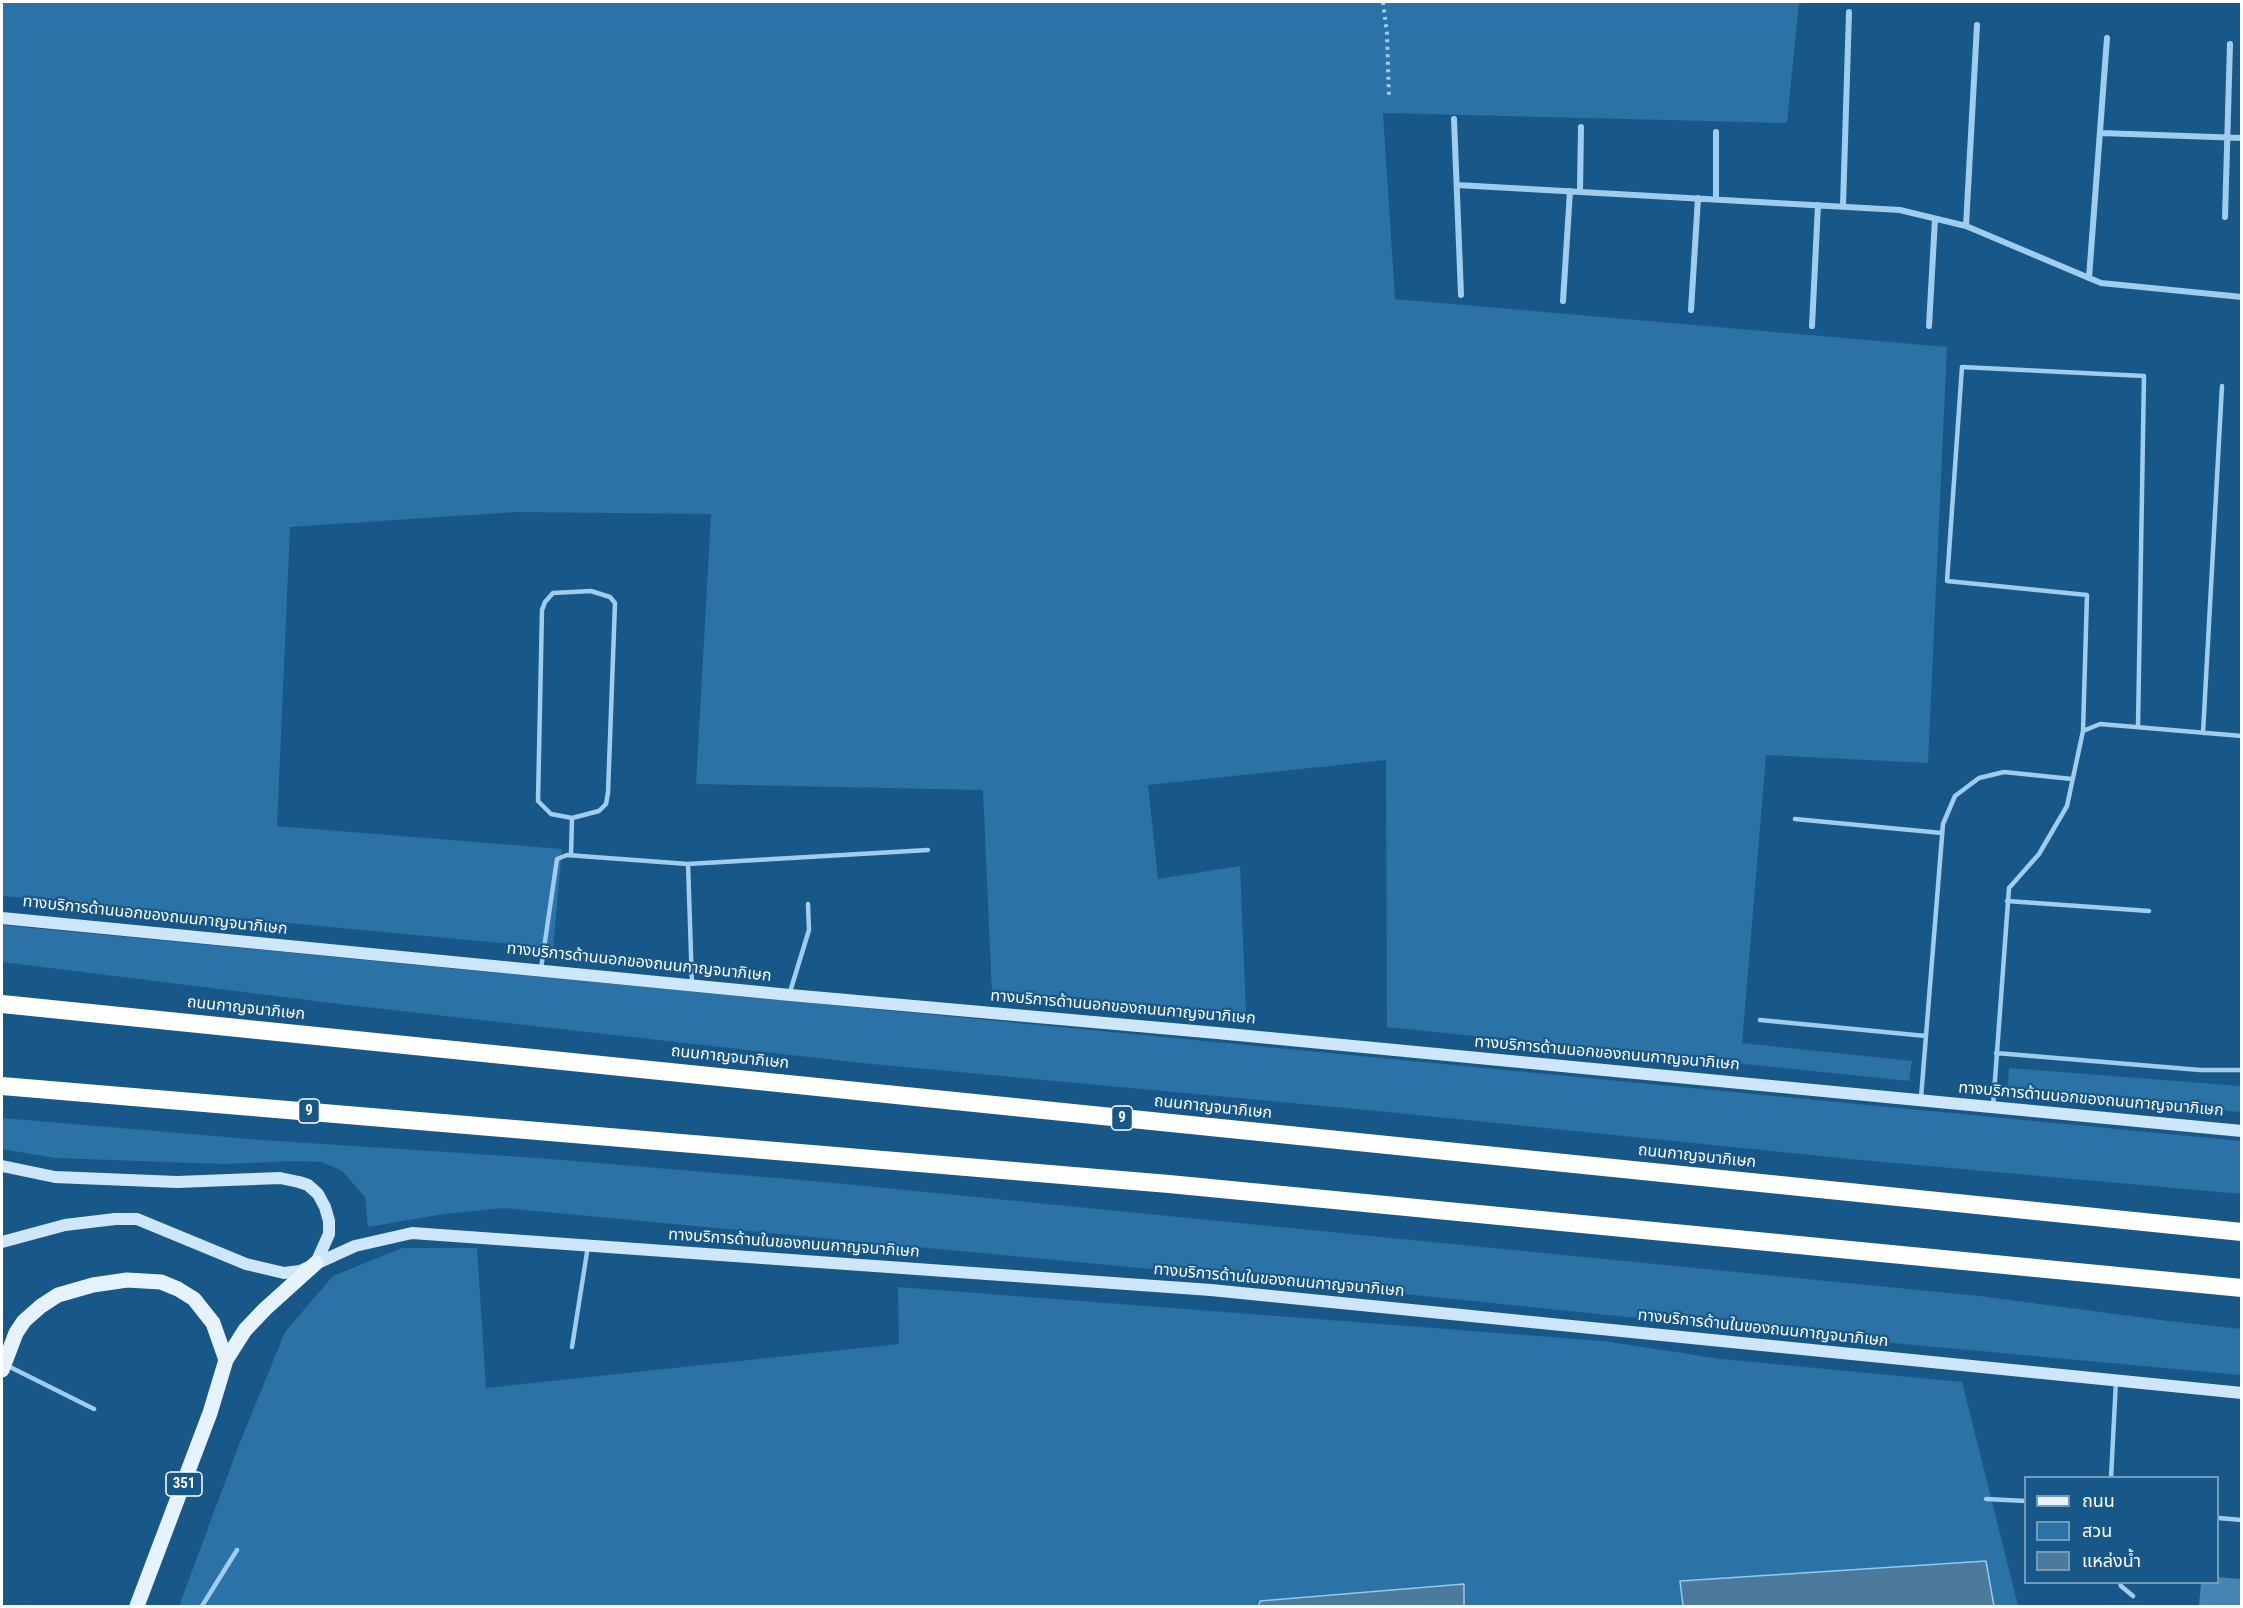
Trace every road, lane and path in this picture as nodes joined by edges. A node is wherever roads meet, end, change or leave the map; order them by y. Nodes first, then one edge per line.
1 (1383, 2) edge
2 (1849, 12) dead end
3 (1977, 25) dead end
4 (2107, 39) dead end
5 (2230, 45) dead end
6 (1389, 98) dead end
7 (1454, 119) dead end
8 (1581, 127) dead end
9 (1716, 132) dead end
10 (2100, 133) junction
11 (2227, 138) junction
12 (2241, 138) edge
13 (1457, 185) junction
14 (1570, 191) junction
15 (1580, 192) junction
16 (1698, 198) junction
17 (1716, 200) junction
18 (1818, 205) junction
19 (1843, 206) junction
20 (2225, 217) dead end
21 (1935, 219) junction
22 (1966, 226) junction
23 (2089, 278) junction
24 (1461, 295) dead end
25 (2241, 297) edge
26 (1563, 301) dead end
27 (1691, 310) dead end
28 (1812, 326) dead end
29 (1929, 326) dead end
30 (2222, 386) dead end
31 (2138, 727) junction
32 (2083, 731) junction
33 (2203, 733) junction
34 (2241, 736) edge
35 (2072, 779) junction
36 (572, 818) junction
37 (1795, 819) dead end
38 (1942, 833) junction
39 (928, 850) dead end
40 (571, 855) junction
41 (688, 864) junction
42 (2007, 901) junction
43 (808, 904) dead end
44 (2150, 911) dead end
45 (2, 918) edge
46 (541, 970) junction
47 (692, 984) junction
48 (790, 995) junction
49 (2, 1004) edge
50 (1760, 1020) dead end
51 (1926, 1036) junction
52 (1996, 1053) junction
53 (2241, 1070) edge
54 (2, 1086) edge
55 (1921, 1100) junction
56 (1993, 1107) junction
57 (2241, 1131) edge
58 (2, 1166) edge
59 (2241, 1232) edge
60 (2, 1242) edge
61 (588, 1246) junction
62 (316, 1263) junction
63 (2241, 1288) edge
64 (572, 1347) dead end
65 (226, 1360) junction
66 (3, 1367) edge
67 (2116, 1381) junction
68 (2241, 1393) edge
69 (94, 1409) dead end
70 (2111, 1476) edge
71 (1986, 1499) dead end
72 (2024, 1501) edge
73 (2219, 1518) edge
74 (2241, 1520) edge
75 (237, 1550) dead end
76 (2122, 1584) edge
77 (2133, 1596) dead end
78 (137, 1606) edge
79 (202, 1606) edge

1 - 6 path
2 - 19 street
3 - 22 street
4 - 10 street
5 - 11 street
7 - 13 street
8 - 15 street
9 - 17 street
10 - 11 street
10 - 23 street
11 - 12 street
11 - 20 street
13 - 14 street
13 - 24 street
14 - 15 street
14 - 26 street
15 - 16 street
16 - 17 street
16 - 27 street
17 - 18 street
18 - 19 street
18 - 28 street
19 - 21 street
21 - 22 street
21 - 29 street
22 - 23 street
23 - 25 street
30 - 33 lane
31 - 32 lane
31 - 32 lane
31 - 33 lane
32 - 35 lane
33 - 34 lane
35 - 38 lane
35 - 42 lane
36 - 36 lane
36 - 40 lane
37 - 38 lane
38 - 51 lane
39 - 41 lane
40 - 41 lane
40 - 46 lane
41 - 47 lane
42 - 44 lane
42 - 52 lane
43 - 48 lane
45 - 46 main road, ทางบริการด้านนอกของถนนกาญจนาภิเษก
46 - 47 main road, ทางบริการด้านนอกของถนนกาญจนาภิเษก
47 - 48 main road, ทางบริการด้านนอกของถนนกาญจนาภิเษก
48 - 55 main road, ทางบริการด้านนอกของถนนกาญจนาภิเษก
49 - 59 highway, ถนนกาญจนาภิเษก / 9
50 - 51 lane
51 - 55 lane
52 - 53 lane
52 - 56 lane
54 - 63 highway, 9
55 - 56 main road, ทางบริการด้านนอกของถนนกาญจนาภิเษก
56 - 57 main road, ทางบริการด้านนอกของถนนกาญจนาภิเษก
58 - 62 main road
60 - 62 main road, ทางบริการด้านในของถนนกาญจนาภิเษก
61 - 62 main road, ทางบริการด้านในของถนนกาญจนาภิเษก
61 - 64 lane
61 - 67 main road, ทางบริการด้านในของถนนกาญจนาภิเษก
62 - 65 main road, 351
65 - 66 main road
65 - 78 main road, 351
66 - 69 lane
67 - 68 main road, ทางบริการด้านในของถนนกาญจนาภิเษก
67 - 70 lane
71 - 72 lane
73 - 74 lane
75 - 79 lane
76 - 77 lane

